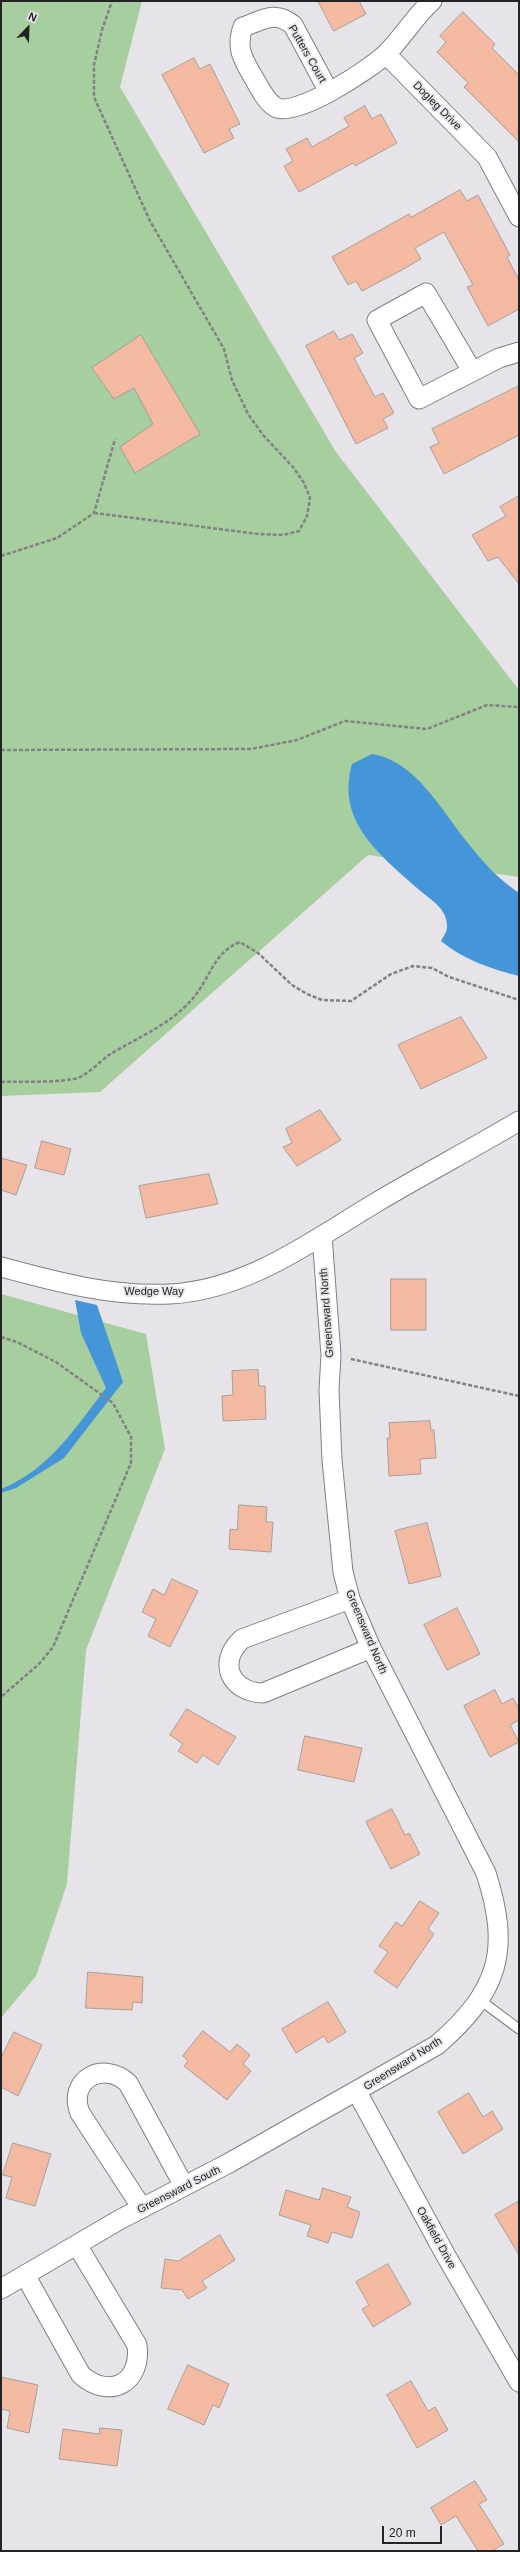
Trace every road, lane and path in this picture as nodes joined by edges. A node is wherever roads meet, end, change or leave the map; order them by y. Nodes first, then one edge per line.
1 (112, 1) edge
2 (429, 2) edge
3 (386, 54) junction
4 (329, 92) junction
5 (519, 217) edge
6 (519, 352) edge
7 (472, 372) junction
8 (115, 439) dead end
9 (94, 513) junction
10 (1, 556) edge
11 (519, 707) edge
12 (1, 750) edge
13 (519, 1000) edge
14 (1, 1082) edge
15 (519, 1121) edge
16 (322, 1236) junction
17 (1, 1267) edge
18 (1, 1337) edge
19 (331, 1354) junction
20 (519, 1396) edge
21 (350, 1599) junction
22 (371, 1648) junction
23 (1, 1697) edge
24 (480, 2000) junction
25 (519, 2029) edge
26 (357, 2092) junction
27 (184, 2186) junction
28 (142, 2208) junction
29 (77, 2245) junction
30 (25, 2275) junction
31 (1, 2289) edge
32 (519, 2382) edge

1 - 9 path
2 - 3 street
3 - 4 street, Putters Court
3 - 5 street, Dogleg Drive
4 - 4 street, Putters Court
6 - 7 street
7 - 7 street
8 - 9 path
9 - 10 path
11 - 12 path
13 - 14 path
15 - 16 street
16 - 17 street, Wedge Way
16 - 19 street, Greensward North
18 - 23 path
19 - 20 path
19 - 21 street, Greensward North
21 - 22 street, Greensward North
21 - 22 street
22 - 24 street, Greensward North
24 - 25 lane
24 - 26 street, Greensward North
26 - 27 street, Greensward South
26 - 32 street, Oakfield Drive
27 - 28 street, Greensward South
27 - 28 street
28 - 29 street, Greensward South
29 - 30 street, Greensward South
29 - 30 street
30 - 31 street, Greensward South

